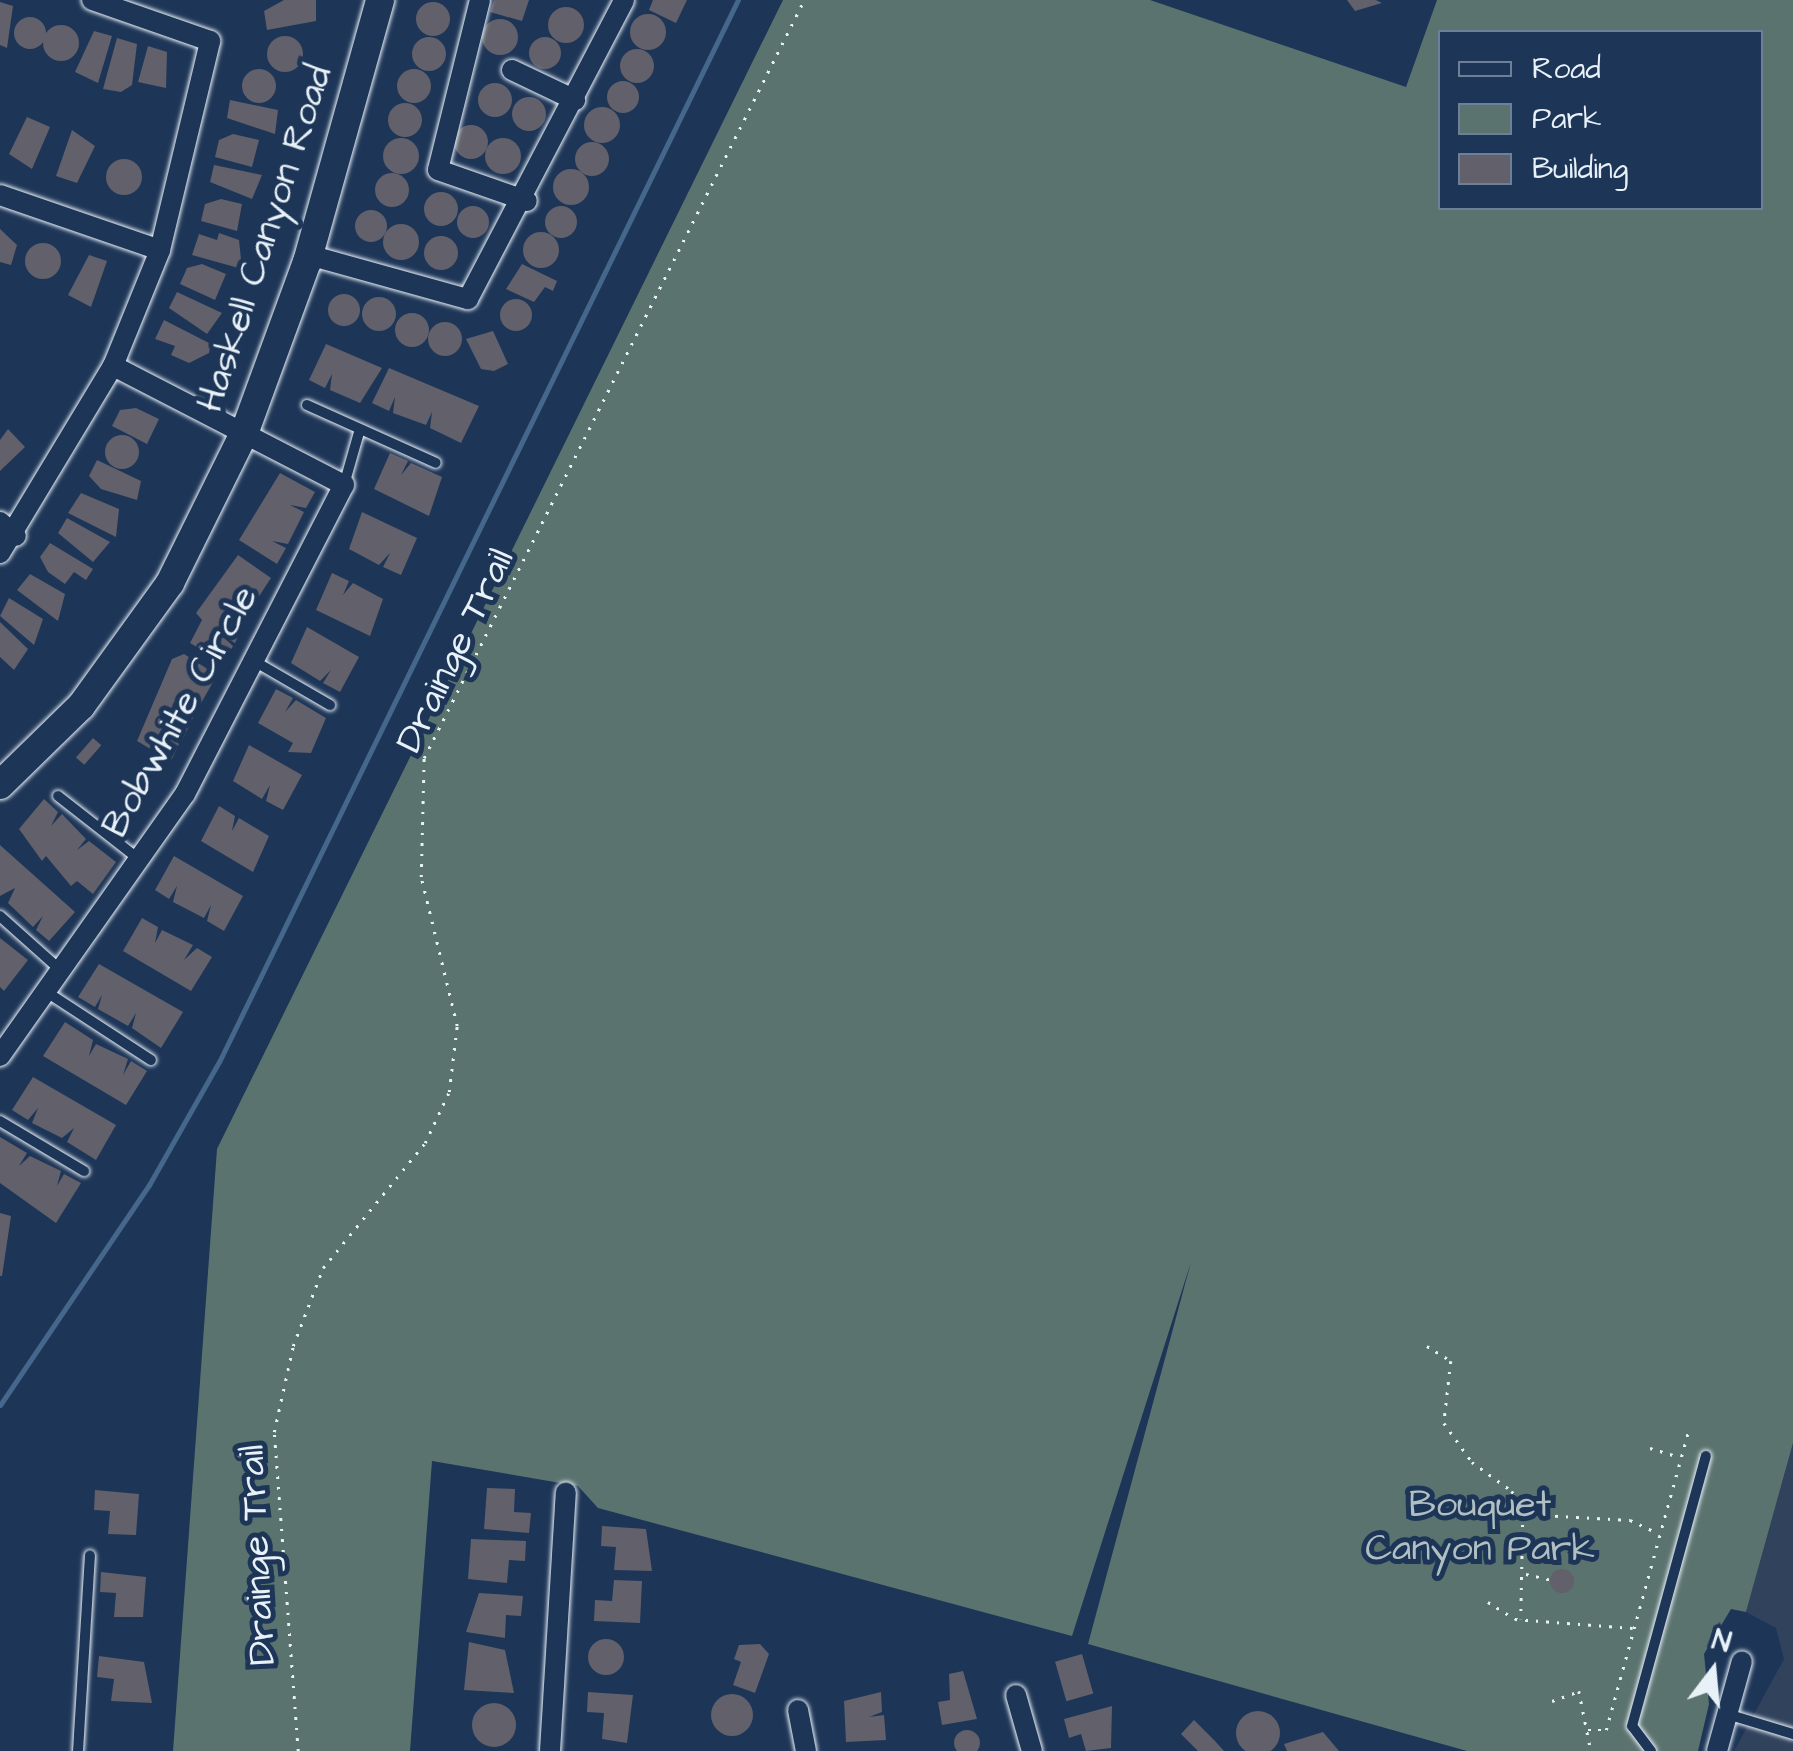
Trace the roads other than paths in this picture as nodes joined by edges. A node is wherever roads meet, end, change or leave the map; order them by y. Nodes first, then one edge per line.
1 (92, 0) edge
2 (380, 0) edge
3 (480, 0) edge
4 (624, 0) edge
5 (512, 70) dead end
6 (575, 100) junction
7 (0, 195) edge
8 (527, 201) junction
9 (160, 250) junction
10 (309, 255) junction
11 (113, 366) junction
12 (308, 405) dead end
13 (360, 429) junction
14 (245, 431) junction
15 (436, 463) dead end
16 (344, 484) junction
17 (8, 529) edge
18 (0, 553) edge
19 (254, 661) junction
20 (330, 705) dead end
21 (0, 785) edge
22 (58, 796) dead end
23 (141, 860) junction
24 (0, 916) edge
25 (57, 966) junction
26 (42, 988) junction
27 (0, 1056) edge
28 (150, 1060) dead end
29 (0, 1121) edge
30 (84, 1171) dead end
31 (1706, 1456) dead end
32 (566, 1492) dead end
33 (90, 1555) dead end
34 (1742, 1661) dead end
35 (1016, 1695) dead end
36 (798, 1710) dead end
37 (1727, 1714) junction
38 (1793, 1734) edge
39 (78, 1751) edge
40 (550, 1751) edge
41 (806, 1751) edge
42 (1032, 1751) edge
43 (1651, 1751) edge
44 (1717, 1751) edge

1 - 9 street
2 - 10 main road, Haskell Canyon Road
3 - 8 street
4 - 6 street
5 - 6 street
6 - 8 street
7 - 9 street
8 - 10 street
9 - 11 street
10 - 14 main road, Haskell Canyon Road
11 - 14 street
11 - 17 street
12 - 13 lane
13 - 15 lane
13 - 16 lane
14 - 16 street
14 - 21 main road, Haskell Canyon Road
16 - 19 street, Bobwhite Circle
17 - 18 street
19 - 20 lane
19 - 23 street, Bobwhite Circle
22 - 23 lane
23 - 25 street, Bobwhite Circle
24 - 25 lane
25 - 26 street, Bobwhite Circle
26 - 27 street, Bobwhite Circle
26 - 28 lane
29 - 30 lane
31 - 43 lane
32 - 40 street
33 - 39 lane
34 - 37 street
35 - 42 street
36 - 41 street
37 - 38 lane
37 - 44 street

